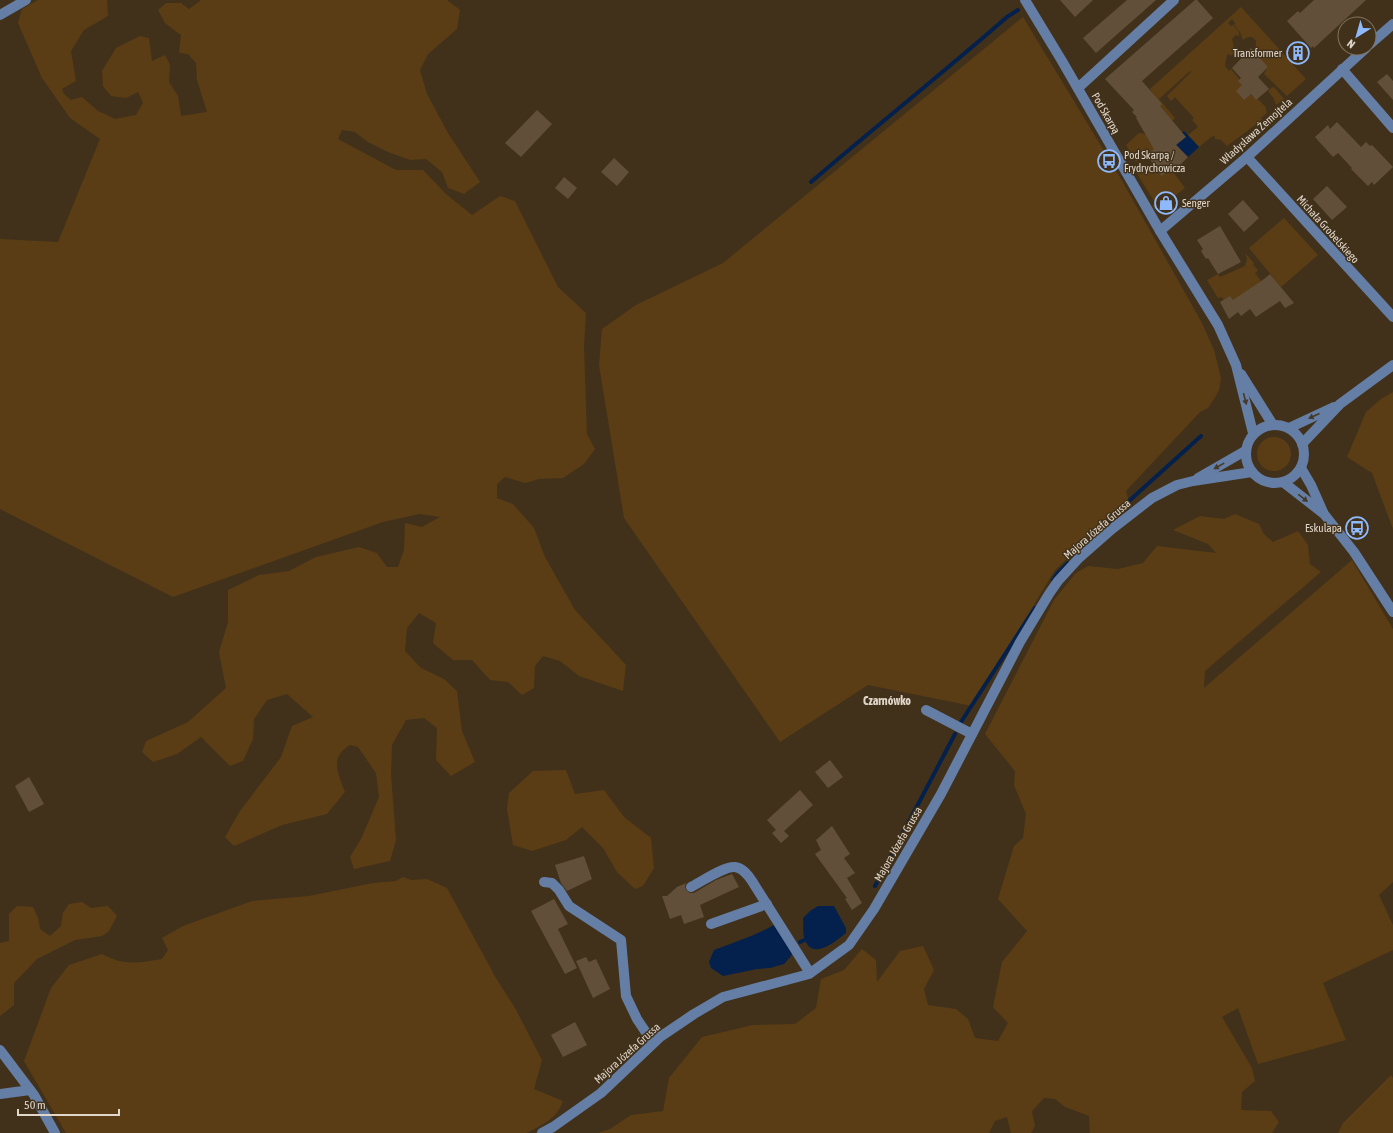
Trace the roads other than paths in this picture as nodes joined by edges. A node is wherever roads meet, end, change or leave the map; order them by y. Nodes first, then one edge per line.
1 (26, 0) edge
2 (1025, 0) edge
3 (1174, 0) edge
4 (0, 15) edge
5 (1393, 24) edge
6 (1377, 38) edge
7 (1357, 56) edge
8 (1342, 69) junction
9 (1078, 88) junction
10 (1393, 128) edge
11 (1246, 156) junction
12 (1160, 232) junction
13 (1393, 317) edge
14 (1236, 365) junction
15 (1393, 365) edge
16 (1340, 404) junction
17 (1273, 425) junction
18 (1289, 428) junction
19 (1253, 434) junction
20 (1302, 444) junction
21 (1245, 451) junction
22 (1300, 468) junction
23 (1252, 472) junction
24 (1193, 481) junction
25 (1283, 482) junction
26 (1324, 514) junction
27 (1393, 612) edge
28 (926, 710) dead end
29 (972, 734) junction
30 (544, 882) dead end
31 (691, 887) dead end
32 (767, 904) junction
33 (711, 924) dead end
34 (810, 973) junction
35 (653, 1044) junction
36 (0, 1050) edge
37 (30, 1090) junction
38 (0, 1094) edge
39 (55, 1133) edge
40 (542, 1133) edge

1 - 4 street
2 - 9 street, Pod Skarpą
3 - 9 street
5 - 6 street
7 - 8 street, Władysława Żemojtela
8 - 10 street
8 - 11 street, Władysława Żemojtela
9 - 12 street, Pod Skarpą
11 - 12 street, Władysława Żemojtela
11 - 13 street, Michała Grobelskiego
12 - 14 street, Pod Skarpą
14 - 17 street, Pod Skarpą
14 -> 19 street, Pod Skarpą
15 - 16 street
16 -> 18 street
16 - 20 street
17 - 18 street
17 - 19 street
18 - 20 street
19 - 21 street
20 - 22 street
21 - 23 street
21 -> 24 street, Majora Józefa Grussa
22 - 25 street
22 - 26 street
23 - 24 street, Majora Józefa Grussa
23 - 25 street
24 - 29 street, Majora Józefa Grussa
25 -> 26 street
26 - 27 street
28 - 29 street
29 - 34 street, Majora Józefa Grussa
30 - 35 street
31 - 32 street
32 - 33 street
32 - 34 street
34 - 35 street, Majora Józefa Grussa
35 - 40 street, Majora Józefa Grussa
36 - 37 street
37 - 38 street
37 - 39 street

